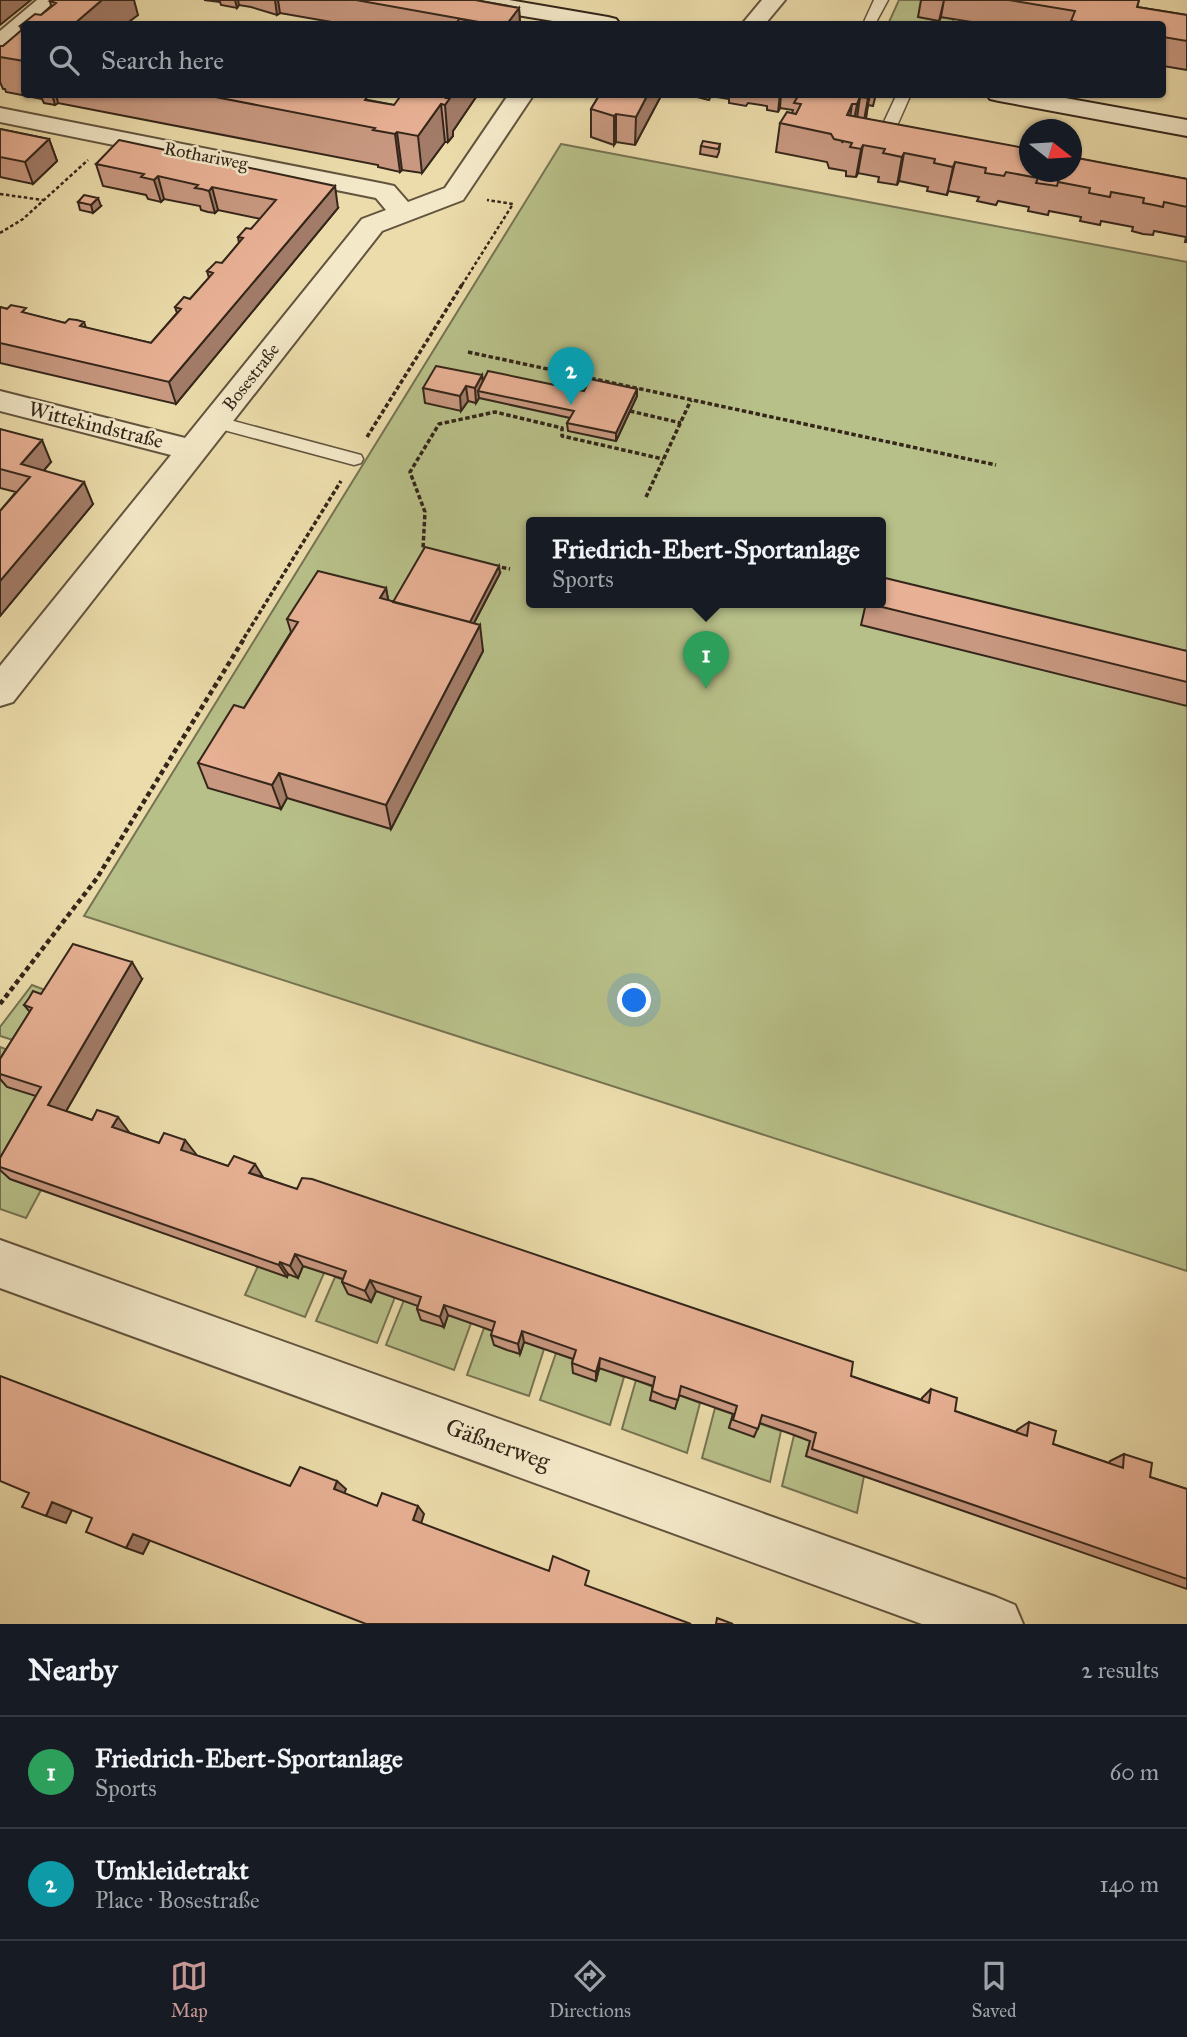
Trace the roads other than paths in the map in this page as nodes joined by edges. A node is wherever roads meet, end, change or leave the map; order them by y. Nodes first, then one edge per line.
1 (51, 0) edge
2 (470, 0) edge
3 (774, 0) edge
4 (881, 0) edge
5 (513, 4) edge
6 (26, 21) edge
7 (571, 21) edge
8 (756, 21) edge
9 (870, 21) edge
10 (21, 25) edge
11 (0, 43) edge
12 (519, 98) edge
13 (902, 98) edge
14 (1021, 98) edge
15 (0, 115) edge
16 (1187, 128) edge
17 (910, 145) edge
18 (403, 213) junction
19 (0, 401) edge
20 (215, 422) junction
21 (192, 450) junction
22 (354, 459) road end
23 (0, 692) edge
24 (0, 1264) edge
25 (996, 1624) edge

1 - 6 street
2 - 5 street
3 - 8 street
4 - 9 lane
5 - 7 street
10 - 11 street
12 - 18 street, Bosestraße
13 - 17 lane
14 - 16 street
15 - 18 street, Rothariweg
18 - 20 street, Bosestraße
19 - 21 street, Wittekindstraße
20 - 21 street, Bosestraße
20 - 22 lane
21 - 23 street, Bosestraße
24 - 25 street, Gäßnerweg

